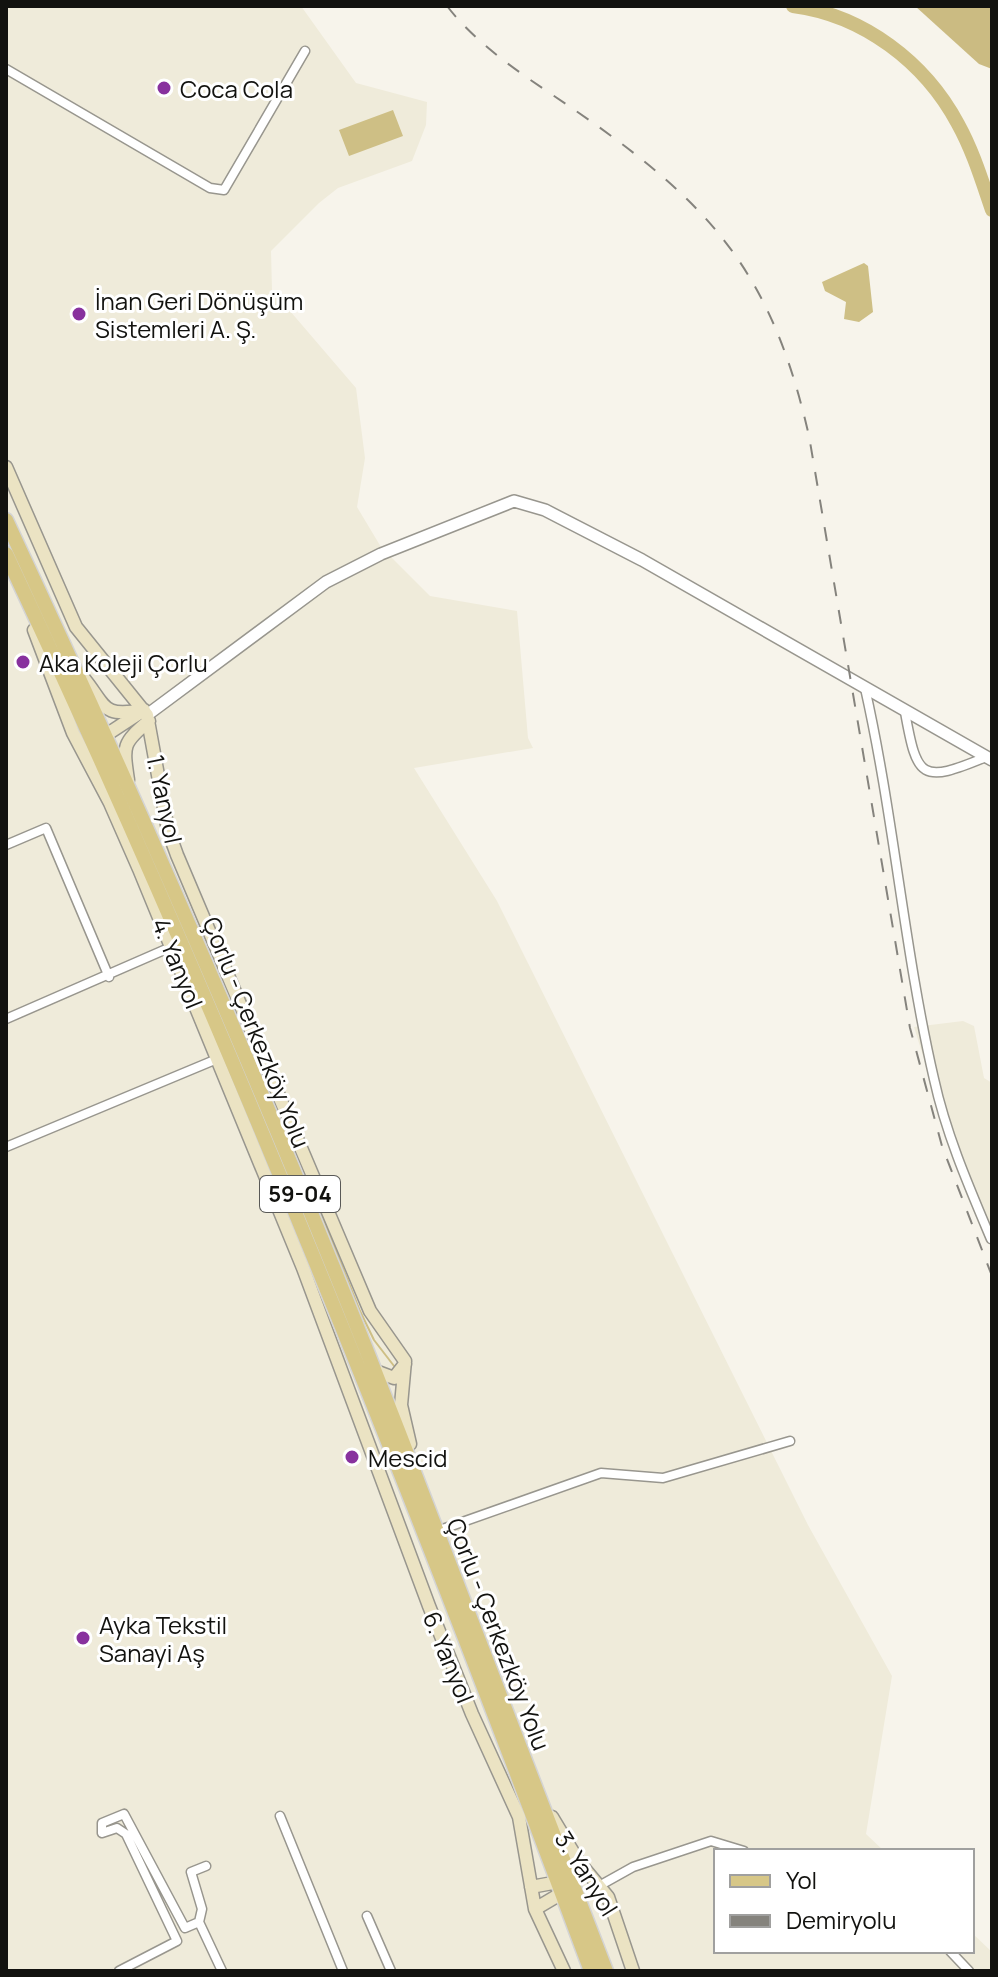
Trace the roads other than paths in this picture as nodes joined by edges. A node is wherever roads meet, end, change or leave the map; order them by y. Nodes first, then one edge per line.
1 (305, 51) dead end
2 (6, 69) edge
3 (6, 467) edge
4 (6, 520) edge
5 (6, 554) edge
6 (22, 587) junction
7 (74, 667) junction
8 (865, 688) junction
9 (905, 712) junction
10 (146, 715) junction
11 (73, 733) junction
12 (104, 740) junction
13 (989, 759) edge
14 (105, 764) junction
15 (130, 787) junction
16 (110, 803) junction
17 (6, 845) edge
18 (171, 947) junction
19 (109, 977) junction
20 (6, 1019) edge
21 (217, 1059) junction
22 (6, 1147) edge
23 (991, 1239) edge
24 (316, 1269) junction
25 (332, 1341) junction
26 (405, 1361) junction
27 (373, 1370) junction
28 (790, 1441) dead end
29 (422, 1494) junction
30 (437, 1531) junction
31 (531, 1780) junction
32 (280, 1816) dead end
33 (737, 1849) edge
34 (206, 1866) dead end
35 (595, 1881) junction
36 (566, 1885) junction
37 (531, 1887) junction
38 (580, 1905) junction
39 (535, 1909) junction
40 (367, 1916) dead end
41 (199, 1922) junction
42 (952, 1953) edge
43 (119, 1971) edge
44 (222, 1971) edge
45 (343, 1971) edge
46 (391, 1971) edge
47 (564, 1971) edge
48 (591, 1971) edge
49 (606, 1971) edge
50 (633, 1971) edge
51 (969, 1971) edge

1 - 2 street
3 - 10 main road, 1. Yanyol
4 - 7 main road, Çorlu - Çerkezköy Yolu / 59-04
5 - 6 main road, Çorlu - Çerkezköy Yolu / 59-04
6 - 11 main road, 4. Yanyol
6 - 12 main road, Çorlu - Çerkezköy Yolu / 59-04
7 - 10 main road
7 - 12 main road, Çorlu - Çerkezköy Yolu / 59-04
8 - 9 street
8 - 10 street
8 - 23 street
9 - 13 street
9 - 13 street
10 - 12 main road
10 - 15 main road
10 - 26 main road, 1. Yanyol
11 - 12 main road
11 - 16 main road, 4. Yanyol
12 - 14 main road, Çorlu - Çerkezköy Yolu / 59-04
12 - 15 main road, Çorlu - Çerkezköy Yolu / 59-04
14 - 16 main road
14 - 24 main road, Çorlu - Çerkezköy Yolu / 59-04
15 - 27 main road, Çorlu - Çerkezköy Yolu / 59-04
16 - 18 main road, 4. Yanyol
17 - 19 street
18 - 19 street
18 - 21 main road, 4. Yanyol
19 - 20 street
21 - 22 street
21 - 25 main road, 4. Yanyol
24 - 25 main road
24 - 36 main road, Çorlu - Çerkezköy Yolu / 59-04
25 - 37 main road, 6. Yanyol
26 - 27 main road
26 - 29 main road
27 - 29 main road, Çorlu - Çerkezköy Yolu / 59-04
28 - 30 street
29 - 30 main road, Çorlu - Çerkezköy Yolu / 59-04
30 - 31 main road, Çorlu - Çerkezköy Yolu / 59-04
31 - 35 main road, 3. Yanyol
31 - 36 main road, Çorlu - Çerkezköy Yolu / 59-04
32 - 45 street
33 - 35 street
34 - 41 street
35 - 36 main road
35 - 38 main road
35 - 50 main road, 3. Yanyol
36 - 37 main road
36 - 38 main road, Çorlu - Çerkezköy Yolu / 59-04
36 - 39 main road
36 - 48 main road, Çorlu - Çerkezköy Yolu / 59-04
37 - 39 main road, 6. Yanyol
38 - 49 main road, Çorlu - Çerkezköy Yolu / 59-04
39 - 47 main road, 6. Yanyol
40 - 46 street
41 - 43 street
41 - 44 street
42 - 51 street

